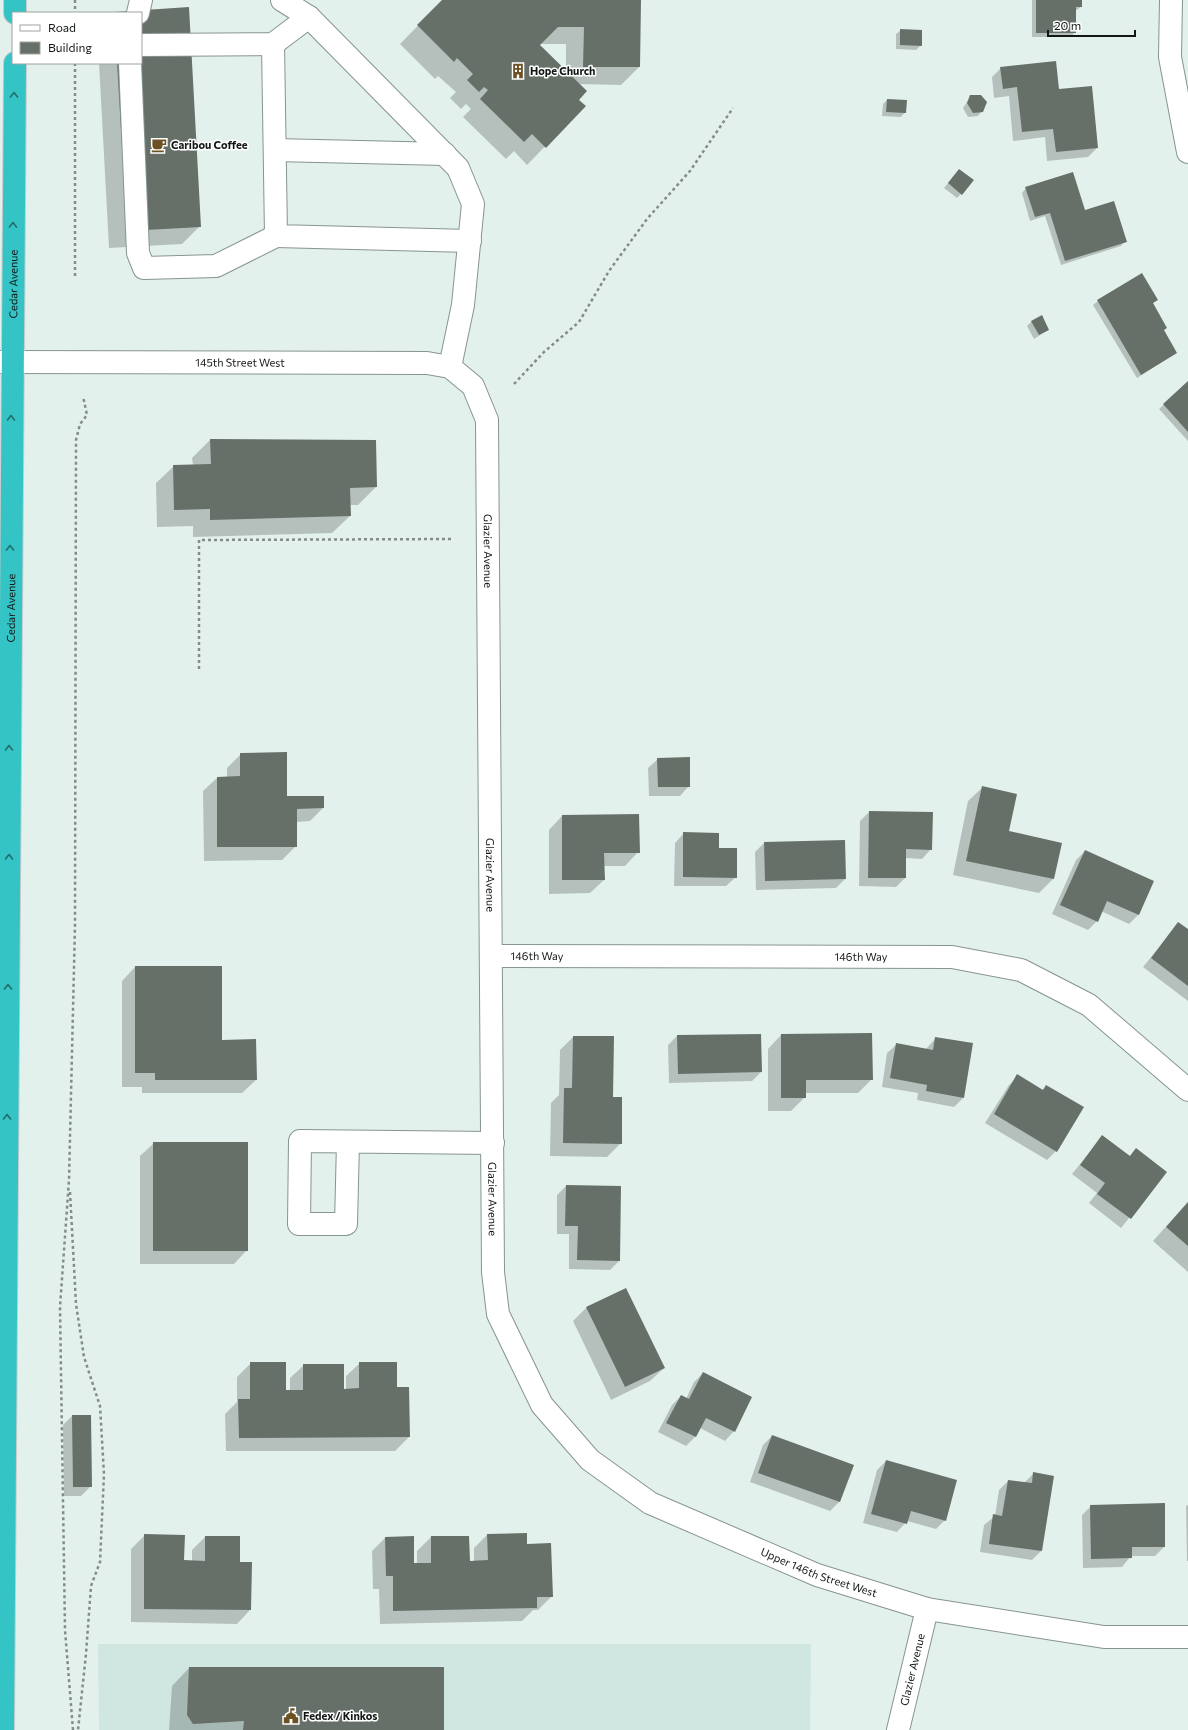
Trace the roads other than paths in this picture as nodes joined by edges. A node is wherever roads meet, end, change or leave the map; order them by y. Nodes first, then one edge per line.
1 (15, 0) edge
2 (141, 0) edge
3 (282, 0) edge
4 (1171, 0) edge
5 (15, 12) edge
6 (138, 12) edge
7 (309, 17) junction
8 (273, 44) junction
9 (142, 45) edge
10 (15, 64) edge
11 (130, 64) edge
12 (275, 150) junction
13 (1188, 152) edge
14 (445, 154) junction
15 (276, 236) junction
16 (470, 241) junction
17 (6, 362) edge
18 (450, 367) junction
19 (473, 386) joint
20 (492, 956) junction
21 (1188, 1090) edge
22 (348, 1142) dead end
23 (493, 1143) junction
24 (520, 1362) joint
25 (927, 1609) junction
26 (1188, 1637) edge
27 (4, 1730) edge
28 (898, 1730) edge

1 - 5 highway
2 - 6 street
3 - 7 street
4 - 13 street
7 - 8 street
7 - 14 street
8 - 9 street
8 - 12 street
17 -> 10 highway, Cedar Avenue
11 - 15 street
12 - 14 street
12 - 15 street
14 - 16 street
15 - 16 street
16 - 18 street
17 - 18 street, 145th Street West
27 -> 17 highway, Cedar Avenue
18 - 19 street, 145th Street West
19 - 20 street, Glazier Avenue
20 - 21 street, 146th Way
20 - 23 street, Glazier Avenue
22 - 23 street
23 - 24 street, Glazier Avenue
24 - 25 street, Upper 146th Street West
25 - 26 street, Upper 146th Street West
25 - 28 street, Glazier Avenue

